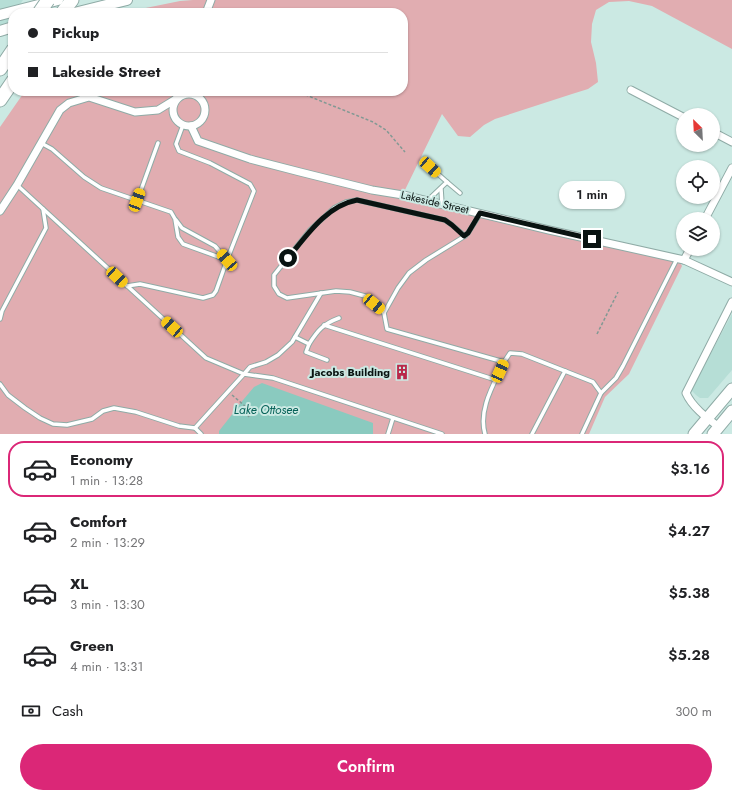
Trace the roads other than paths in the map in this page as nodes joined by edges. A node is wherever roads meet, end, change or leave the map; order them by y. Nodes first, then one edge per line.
1 (58, 0) edge
2 (72, 0) edge
3 (127, 0) edge
4 (27, 8) edge
5 (66, 8) edge
6 (94, 8) edge
7 (8, 57) edge
8 (0, 69) edge
9 (8, 88) edge
10 (631, 90) dead end
11 (177, 96) edge
12 (180, 96) edge
13 (198, 96) edge
14 (176, 99) junction
15 (0, 100) edge
16 (676, 113) edge
17 (183, 125) junction
18 (191, 126) junction
19 (720, 136) edge
20 (732, 142) edge
21 (41, 143) junction
22 (158, 143) dead end
23 (430, 167) dead end
24 (732, 168) edge
25 (447, 182) junction
26 (17, 185) junction
27 (441, 189) junction
28 (460, 193) dead end
29 (137, 200) junction
30 (428, 200) junction
31 (442, 204) junction
32 (43, 209) junction
33 (0, 211) edge
34 (710, 212) edge
35 (480, 213) junction
36 (176, 219) junction
37 (464, 236) junction
38 (684, 256) edge
39 (681, 259) junction
40 (227, 260) junction
41 (732, 282) edge
42 (127, 286) junction
43 (321, 293) junction
44 (732, 302) edge
45 (384, 313) junction
46 (339, 318) dead end
47 (0, 319) edge
48 (324, 324) junction
49 (295, 337) junction
50 (309, 344) junction
51 (327, 360) dead end
52 (504, 362) junction
53 (564, 371) junction
54 (244, 374) junction
55 (496, 380) junction
56 (0, 384) edge
57 (732, 389) edge
58 (601, 393) junction
59 (732, 411) edge
60 (393, 418) junction
61 (708, 418) junction
62 (195, 428) junction
63 (716, 432) edge
64 (201, 434) edge
65 (388, 434) edge
66 (442, 434) edge
67 (485, 434) edge
68 (532, 434) edge
69 (582, 434) edge
70 (694, 434) edge

1 - 4 street
2 - 5 highway
3 - 6 street
7 - 8 highway
9 - 15 highway
10 - 16 street
11 - 14 street
12 - 14 street
13 - 18 street
14 - 17 street
14 - 21 street
17 - 18 street
17 - 40 lane
18 - 30 street, Lakeside Street
19 - 20 street
21 - 26 street
21 - 29 lane
22 - 29 lane
23 - 25 lane
24 - 34 street
25 - 27 lane
25 - 28 lane
26 - 32 lane
26 - 33 street
27 - 30 lane
27 - 31 lane
29 - 36 lane
30 - 31 street, Lakeside Street
31 - 35 street, Lakeside Street
32 - 42 lane
32 - 47 lane
35 - 37 lane
35 - 39 street, Lakeside Street
36 - 40 lane
36 - 40 lane
37 - 43 lane
37 - 45 lane
38 - 39 street
39 - 41 street, Lakeside Street
39 - 58 lane
40 - 42 lane
42 - 54 lane
43 - 45 lane
43 - 49 lane
44 - 61 street
45 - 52 lane
46 - 48 lane
48 - 50 lane
48 - 55 lane
49 - 50 lane
49 - 54 lane
50 - 51 lane
52 - 53 lane
52 - 55 lane
53 - 58 lane
53 - 68 lane
54 - 60 lane
54 - 62 lane
55 - 67 lane
56 - 62 lane
57 - 61 main road
58 - 69 lane
59 - 63 main road
60 - 65 lane
60 - 66 lane
61 - 63 street
61 - 70 main road
62 - 64 lane

